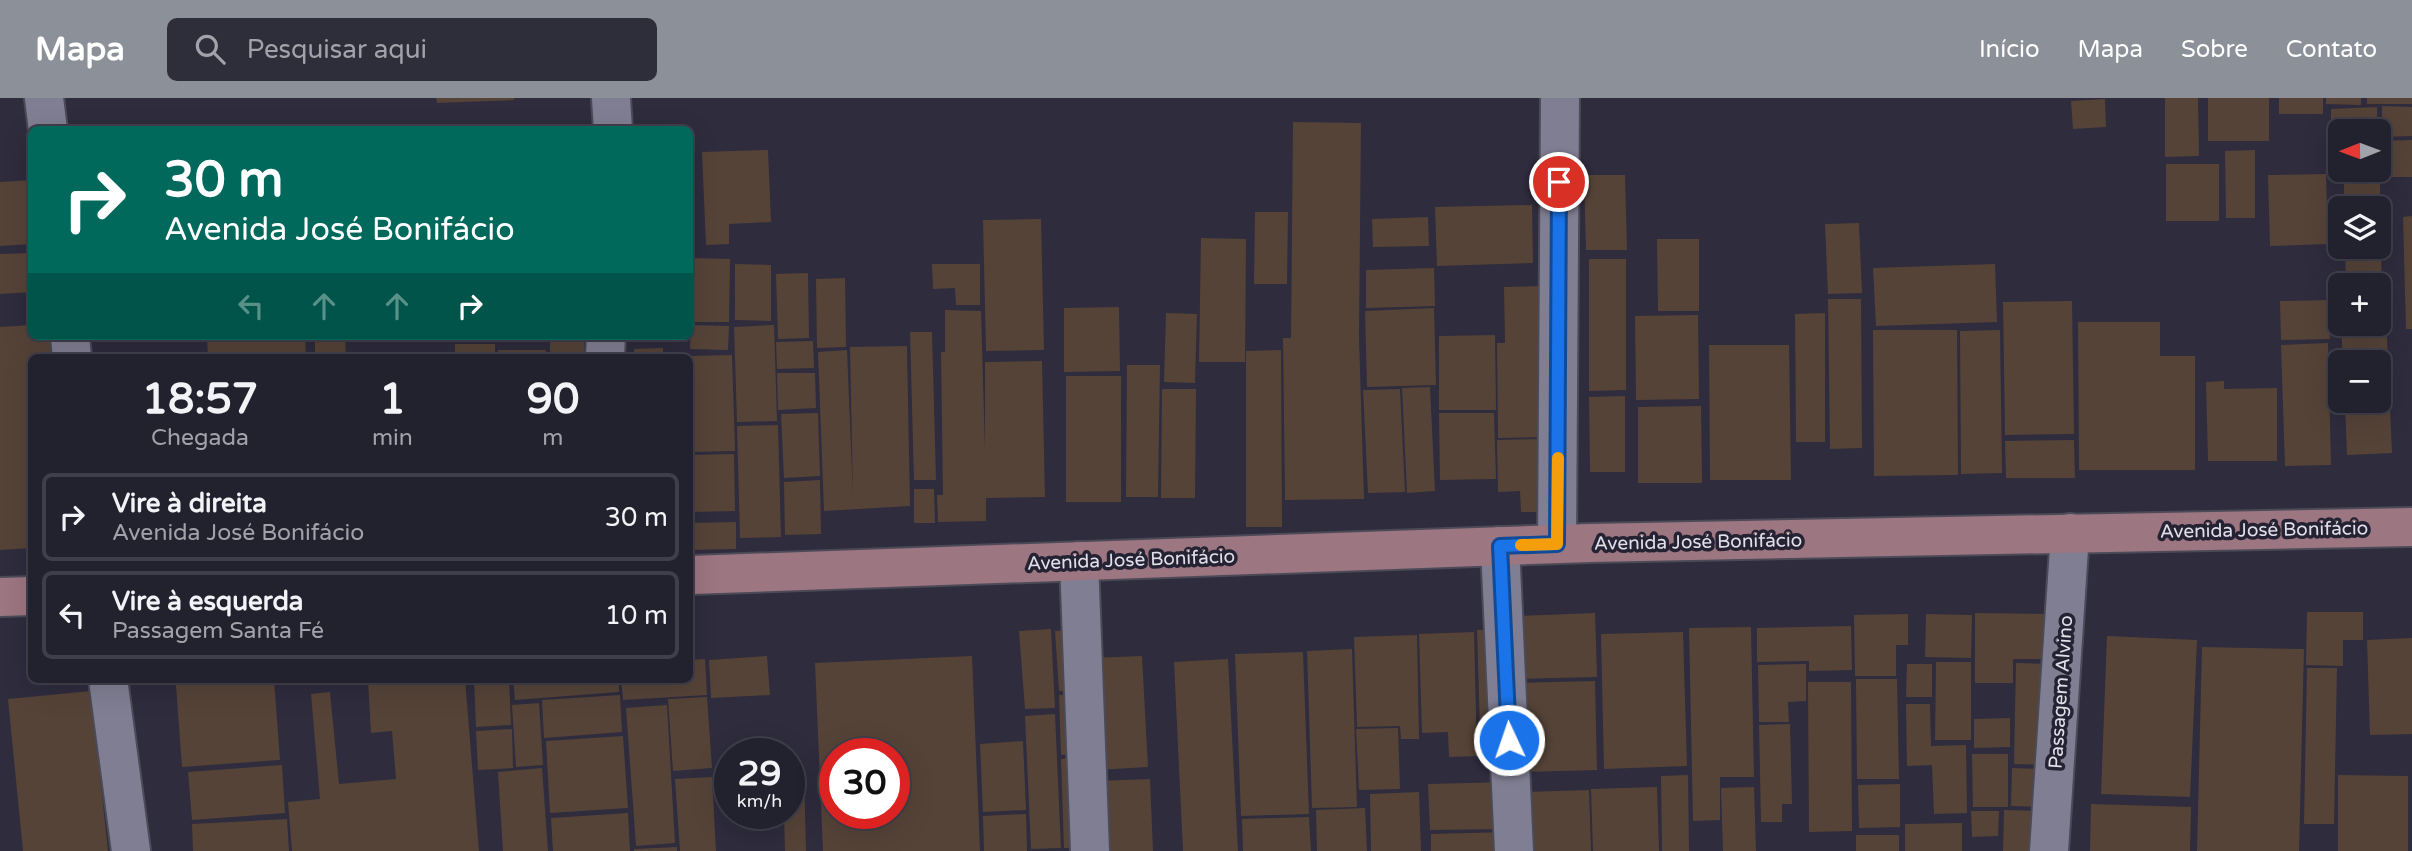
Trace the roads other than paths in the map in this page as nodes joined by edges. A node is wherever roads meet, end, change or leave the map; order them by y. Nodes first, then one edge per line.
1 (44, 98) edge
2 (611, 98) edge
3 (1560, 98) edge
4 (48, 126) edge
5 (613, 126) edge
6 (2412, 527) edge
7 (2070, 533) junction
8 (1557, 544) junction
9 (1500, 546) junction
10 (1079, 561) junction
11 (693, 575) edge
12 (28, 596) edge
13 (0, 597) edge
14 (109, 683) edge
15 (131, 851) edge
16 (1090, 851) edge
17 (1514, 851) edge
18 (2049, 851) edge

1 - 4 street
2 - 5 street
3 - 8 street
6 - 7 main road, Avenida José Bonifácio
7 - 8 main road, Avenida José Bonifácio
7 - 18 street, Passagem Alvino
8 - 9 main road, Avenida José Bonifácio
9 - 10 main road, Avenida José Bonifácio
9 - 17 street
10 - 11 main road, Avenida José Bonifácio
10 - 16 street
12 - 13 main road
14 - 15 street

